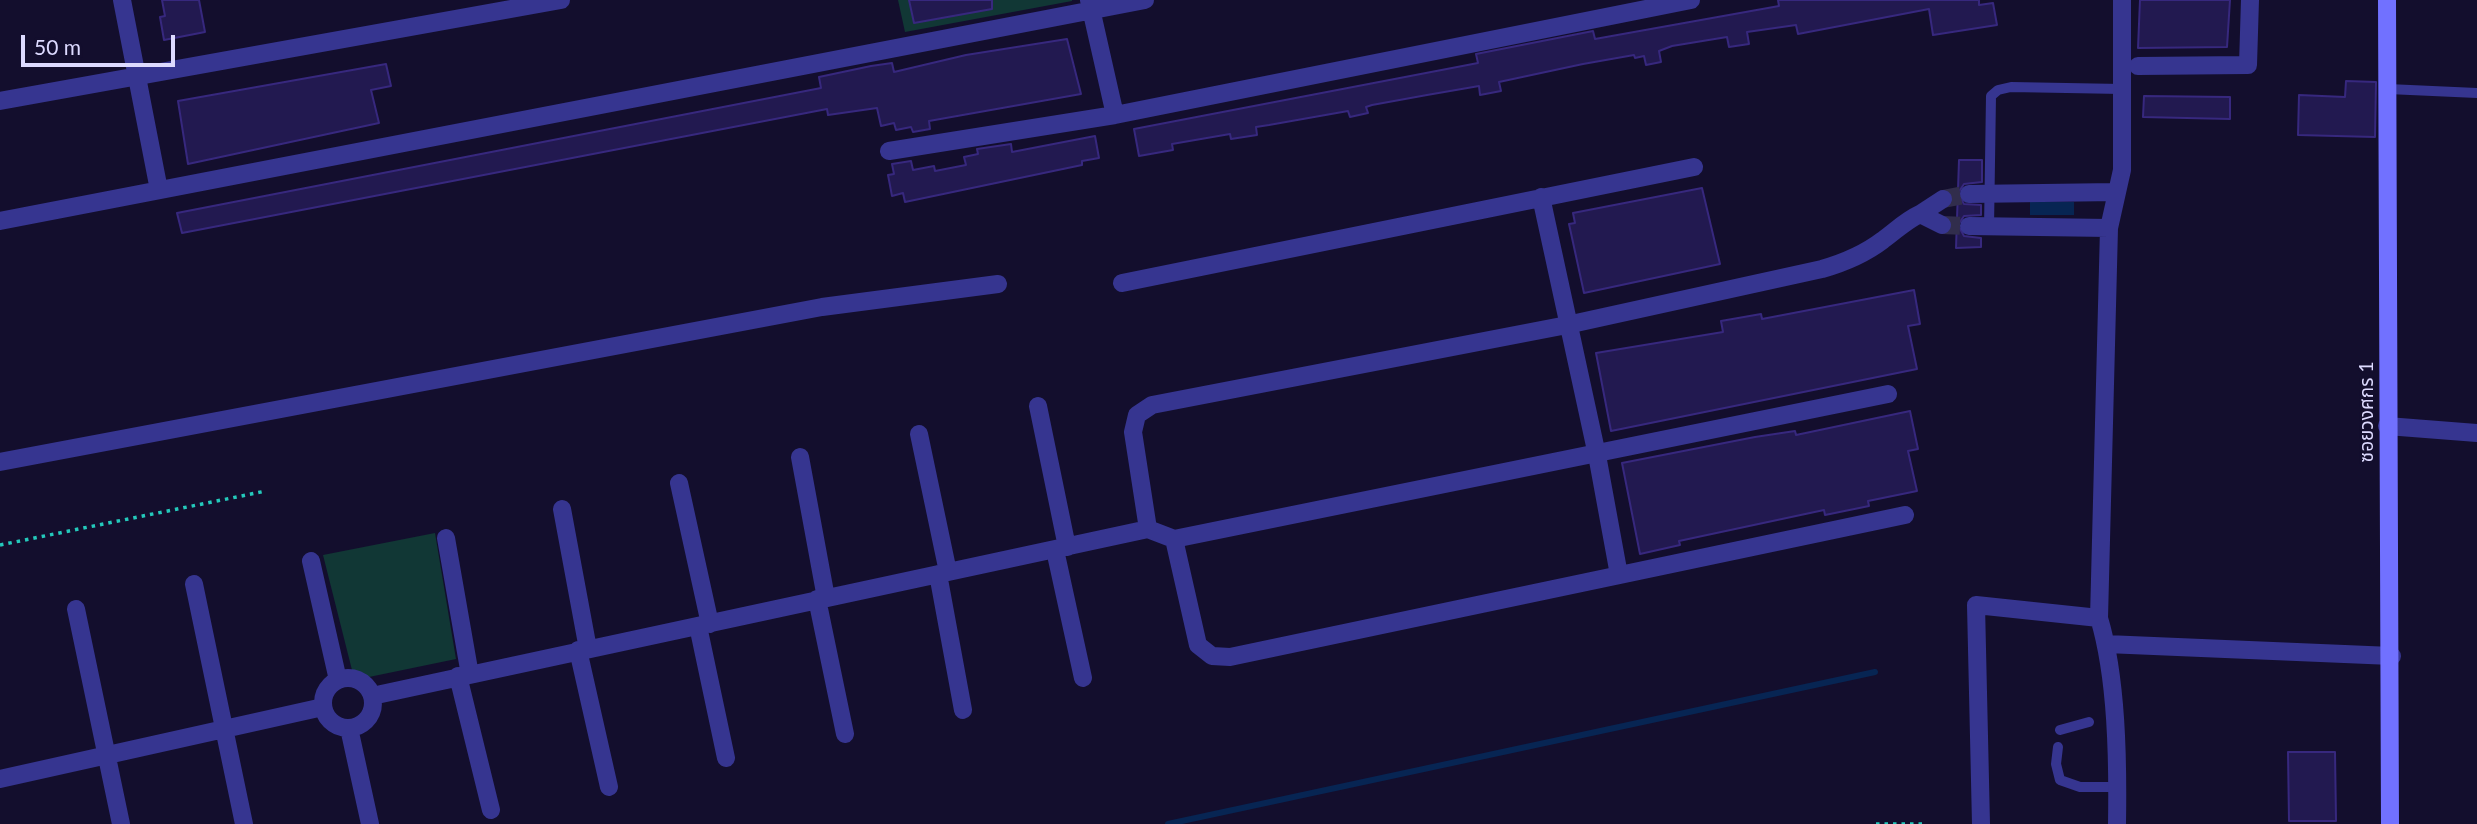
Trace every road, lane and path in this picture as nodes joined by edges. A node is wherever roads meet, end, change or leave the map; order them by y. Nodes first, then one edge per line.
1 (122, 0) edge
2 (561, 0) edge
3 (1145, 0) edge
4 (1691, 0) edge
5 (2122, 0) edge
6 (2250, 0) edge
7 (2387, 0) edge
8 (1091, 5) edge
9 (2138, 66) dead end
10 (135, 76) junction
11 (2122, 89) junction
12 (2388, 89) junction
13 (2477, 93) edge
14 (0, 101) edge
15 (1115, 115) junction
16 (889, 151) dead end
17 (1694, 167) dead end
18 (159, 190) junction
19 (2116, 192) junction
20 (1990, 193) junction
21 (1969, 194) tunnel mouth
22 (1541, 197) junction
23 (1943, 199) tunnel mouth
24 (1920, 214) junction
25 (0, 221) edge
26 (1942, 225) tunnel mouth
27 (1969, 226) tunnel mouth
28 (1989, 228) junction
29 (2109, 228) junction
30 (998, 284) dead end
31 (1122, 284) dead end
32 (1567, 325) junction
33 (1888, 394) dead end
34 (1038, 406) dead end
35 (2387, 426) junction
36 (2477, 433) edge
37 (919, 434) dead end
38 (1597, 455) junction
39 (800, 457) dead end
40 (0, 462) edge
41 (679, 483) dead end
42 (266, 491) dead end
43 (562, 509) dead end
44 (1905, 516) dead end
45 (1148, 529) junction
46 (446, 538) dead end
47 (1174, 539) junction
48 (0, 545) edge
49 (1061, 548) junction
50 (311, 561) dead end
51 (943, 573) junction
52 (1619, 575) junction
53 (194, 584) dead end
54 (821, 599) junction
55 (76, 609) dead end
56 (2099, 618) junction
57 (704, 625) junction
58 (2106, 644) junction
59 (583, 650) junction
60 (2392, 656) junction
61 (464, 675) junction
62 (1083, 678) dead end
63 (338, 680) junction
64 (372, 696) junction
65 (323, 707) junction
66 (963, 710) dead end
67 (2089, 722) dead end
68 (349, 728) junction
69 (224, 730) junction
70 (2060, 730) dead end
71 (845, 734) dead end
72 (2058, 747) dead end
73 (107, 755) junction
74 (726, 758) dead end
75 (0, 779) edge
76 (609, 787) dead end
77 (2119, 787) junction
78 (491, 810) dead end
79 (2120, 823) edge
80 (121, 824) edge
81 (244, 824) edge
82 (370, 824) edge
83 (1876, 824) edge
84 (1927, 824) edge
85 (1981, 824) edge
86 (2390, 824) edge

1 - 10 street
2 - 10 street
3 - 8 street
4 - 15 street
5 - 11 street
6 - 9 street
7 - 12 street, ซอยวงศกร 1
8 - 15 street
8 - 18 street
10 - 14 street
10 - 18 street
11 - 19 street
11 - 20 lane
12 - 13 lane
12 - 35 street, ซอยวงศกร 1
15 - 16 street
17 - 22 street
18 - 25 street
19 - 20 street
19 - 29 street
20 - 21 street
20 - 28 lane
22 - 31 street
22 - 32 street
23 - 24 street
24 - 26 street
24 - 32 street
27 - 28 street
28 - 29 street
29 - 56 street
30 - 40 street
32 - 38 street
32 - 45 street
33 - 38 street
34 - 49 street
35 - 36 street
35 - 60 street, ซอยวงศกร 1
37 - 51 street
38 - 47 street
38 - 52 street
39 - 54 street
41 - 57 street
42 - 48 path
43 - 59 street
44 - 52 street
45 - 47 street
45 - 49 street
46 - 61 street
47 - 52 street
49 - 51 street
49 - 62 street
50 - 63 street
51 - 54 street
51 - 66 street
53 - 69 street
54 - 57 street
54 - 71 street
55 - 73 street
56 - 58 street
56 - 85 street
57 - 59 street
57 - 74 street
58 - 60 street
58 - 77 street
59 - 61 street
59 - 76 street
60 - 86 street, ซอยวงศกร 1
61 - 64 street
61 - 78 street
63 - 64 street
63 - 65 street
64 - 68 street
65 - 68 street
65 - 69 street
67 - 70 lane
68 - 82 street
69 - 73 street
69 - 81 street
72 - 77 lane
73 - 75 street
73 - 80 street
77 - 79 street
83 - 84 path

